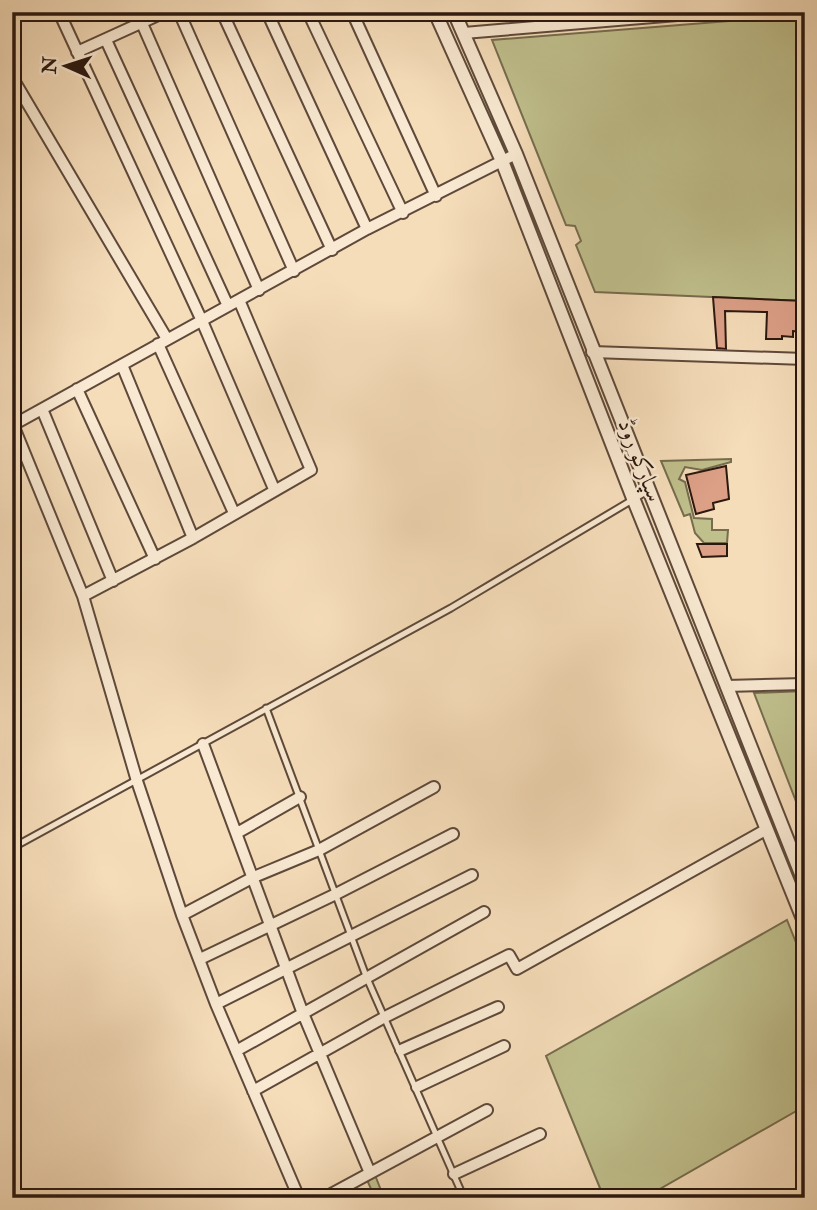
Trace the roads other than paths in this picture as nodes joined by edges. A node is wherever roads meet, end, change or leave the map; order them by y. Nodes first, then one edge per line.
1 (59, 12) edge
2 (137, 12) edge
3 (165, 12) edge
4 (178, 12) edge
5 (222, 12) edge
6 (267, 12) edge
7 (308, 12) edge
8 (352, 12) edge
9 (436, 12) edge
10 (454, 12) edge
11 (713, 12) edge
12 (696, 13) edge
13 (561, 18) edge
14 (142, 24) junction
15 (464, 33) junction
16 (106, 40) junction
17 (77, 52) junction
18 (12, 77) edge
19 (516, 154) junction
20 (502, 161) junction
21 (436, 196) junction
22 (403, 213) junction
23 (367, 229) junction
24 (332, 250) junction
25 (294, 271) junction
26 (259, 290) junction
27 (239, 300) junction
28 (228, 306) junction
29 (202, 321) junction
30 (163, 341) junction
31 (592, 352) junction
32 (805, 359) edge
33 (122, 365) junction
34 (77, 389) junction
35 (42, 409) junction
36 (13, 425) edge
37 (274, 489) junction
38 (649, 490) junction
39 (633, 499) junction
40 (234, 513) junction
41 (192, 538) junction
42 (155, 559) junction
43 (113, 581) junction
44 (83, 596) junction
45 (805, 684) edge
46 (726, 686) junction
47 (266, 708) junction
48 (202, 744) junction
49 (137, 781) junction
50 (434, 787) dead end
51 (300, 797) junction
52 (766, 829) junction
53 (237, 833) junction
54 (453, 834) dead end
55 (12, 848) edge
56 (319, 849) junction
57 (472, 876) dead end
58 (254, 877) junction
59 (805, 884) edge
60 (336, 894) junction
61 (484, 912) dead end
62 (182, 915) junction
63 (805, 924) edge
64 (269, 925) junction
65 (352, 938) junction
66 (200, 959) junction
67 (285, 968) junction
68 (366, 976) junction
69 (216, 1004) junction
70 (498, 1007) dead end
71 (302, 1011) junction
72 (385, 1017) junction
73 (504, 1046) dead end
74 (401, 1050) junction
75 (236, 1051) junction
76 (319, 1052) junction
77 (417, 1087) junction
78 (253, 1091) junction
79 (487, 1110) dead end
80 (540, 1134) dead end
81 (436, 1138) junction
82 (370, 1173) junction
83 (454, 1174) junction
84 (299, 1198) edge
85 (324, 1198) edge
86 (464, 1198) edge

1 - 17 street
2 - 14 street
3 - 14 street
4 - 25 street
5 - 24 street
6 - 23 street
7 - 22 street
8 - 21 street
9 - 20 street, سپارکو روڈ
10 - 15 street, سپارکو روڈ
11 - 12 street
12 - 13 street
13 - 15 street
14 - 16 street
14 - 26 street
15 - 19 street, سپارکو روڈ
16 - 17 street
16 - 28 street
17 - 29 street
18 - 30 street
19 - 20 street
19 - 31 street, سپارکو روڈ
20 - 21 street
20 - 39 street, سپارکو روڈ
21 - 22 street
22 - 23 street
23 - 24 street
24 - 25 street
25 - 26 street
26 - 27 street
27 - 28 street
27 - 37 street
28 - 29 street
29 - 30 street
29 - 37 street
30 - 33 street
30 - 40 street
31 - 32 street
31 - 38 street, سپارکو روڈ
33 - 34 street
33 - 41 street
34 - 35 street
34 - 42 street
35 - 36 street
35 - 43 street
36 - 44 street
37 - 40 street
38 - 39 lane
38 - 46 street, سپارکو روڈ
39 - 47 lane
39 - 52 street, سپارکو روڈ
40 - 41 street
41 - 42 street
42 - 43 street
43 - 44 street
44 - 49 street
45 - 46 street
46 - 59 street, سپارکو روڈ
47 - 48 lane
47 - 51 lane
48 - 49 lane
48 - 53 street
49 - 55 lane
49 - 62 street
50 - 56 street
51 - 53 street
51 - 56 lane
52 - 63 street, سپارکو روڈ
52 - 72 street
53 - 58 street
54 - 60 street
56 - 58 street
56 - 60 lane
57 - 65 street
58 - 62 street
58 - 64 street
60 - 64 street
60 - 65 lane
61 - 68 street
62 - 66 street
64 - 66 street
64 - 67 street
65 - 67 street
65 - 68 lane
66 - 69 street
67 - 69 street
67 - 71 street
68 - 71 street
68 - 72 lane
69 - 75 street
70 - 74 street
71 - 75 street
71 - 76 street
72 - 74 lane
72 - 76 street
73 - 77 street
74 - 77 lane
75 - 78 street
76 - 78 street
76 - 82 street
77 - 81 lane
78 - 84 street
79 - 81 street
80 - 83 street
81 - 82 street
81 - 83 lane
82 - 85 street
83 - 86 lane

